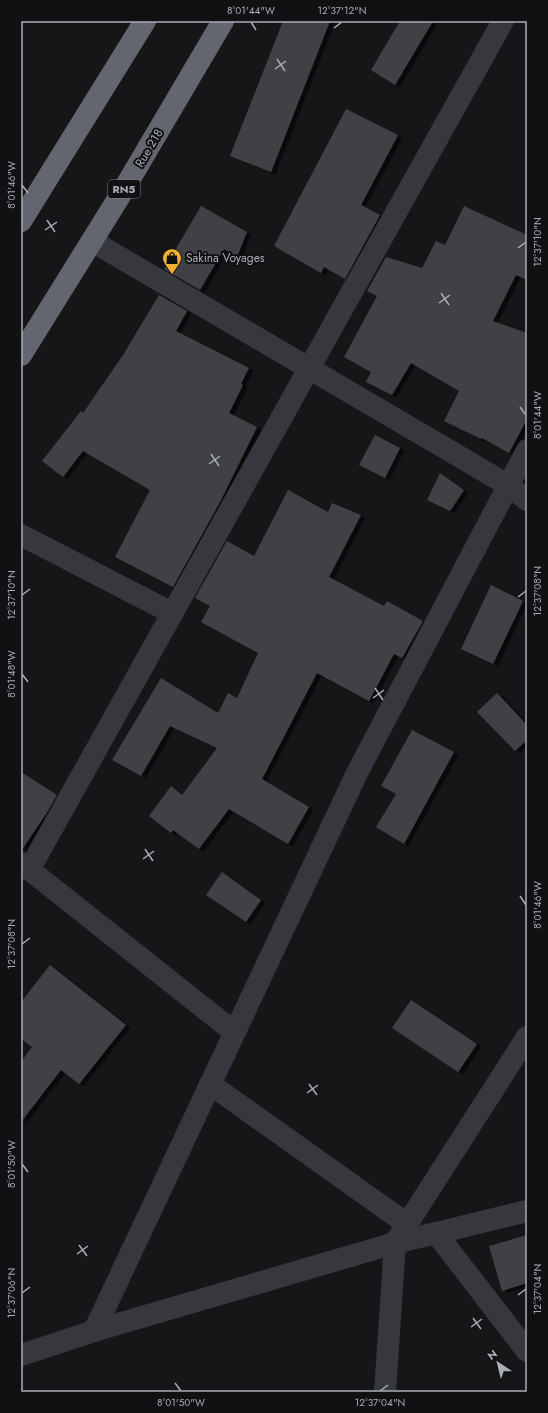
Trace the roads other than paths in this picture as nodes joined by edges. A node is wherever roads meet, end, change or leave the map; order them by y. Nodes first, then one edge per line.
1 (145, 21) edge
2 (223, 21) edge
3 (503, 21) edge
4 (21, 221) edge
5 (92, 241) junction
6 (21, 355) edge
7 (309, 368) junction
8 (527, 450) edge
9 (508, 484) junction
10 (527, 500) edge
11 (21, 535) edge
12 (172, 613) junction
13 (25, 866) edge
14 (234, 1032) junction
15 (527, 1037) edge
16 (210, 1084) junction
17 (527, 1211) edge
18 (407, 1224) junction
19 (436, 1233) junction
20 (395, 1243) junction
21 (94, 1331) junction
22 (527, 1351) edge
23 (21, 1355) edge
24 (385, 1392) edge

1 - 4 highway
2 - 5 highway, Rue 218 / RN5
3 - 7 street
5 - 6 highway, Rue 218 / RN5
5 - 7 street
7 - 9 street
7 - 12 street
8 - 9 street
9 - 10 street
9 - 14 street
11 - 12 street
12 - 13 street
13 - 14 street
14 - 16 street
15 - 18 street
16 - 18 street
16 - 21 street
17 - 19 street
18 - 20 street
19 - 20 street
19 - 22 street
20 - 21 street
20 - 24 street
21 - 23 street

